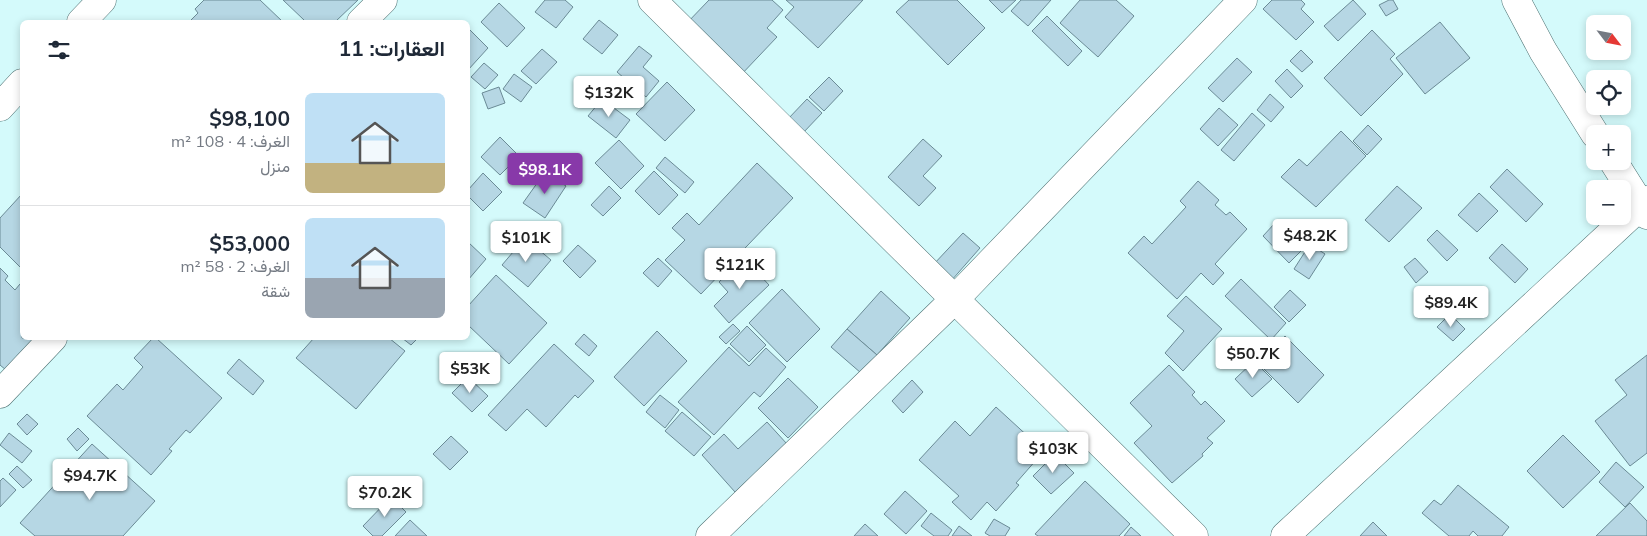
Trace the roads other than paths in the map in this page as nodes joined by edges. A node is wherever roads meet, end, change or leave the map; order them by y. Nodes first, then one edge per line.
1 (102, 0) edge
2 (383, 0) edge
3 (652, 0) edge
4 (1243, 0) edge
5 (1516, 0) edge
6 (83, 20) edge
7 (363, 20) edge
8 (20, 85) edge
9 (0, 107) edge
10 (1589, 125) edge
11 (1619, 170) edge
12 (1645, 207) edge
13 (955, 298) junction
14 (51, 340) edge
15 (0, 394) edge
16 (710, 536) edge
17 (1194, 536) edge
18 (1285, 536) edge

1 - 6 street
2 - 7 street
3 - 13 street
4 - 13 street
5 - 10 street
8 - 9 street
11 - 12 street
12 - 18 street
13 - 16 street
13 - 17 street
14 - 15 street

